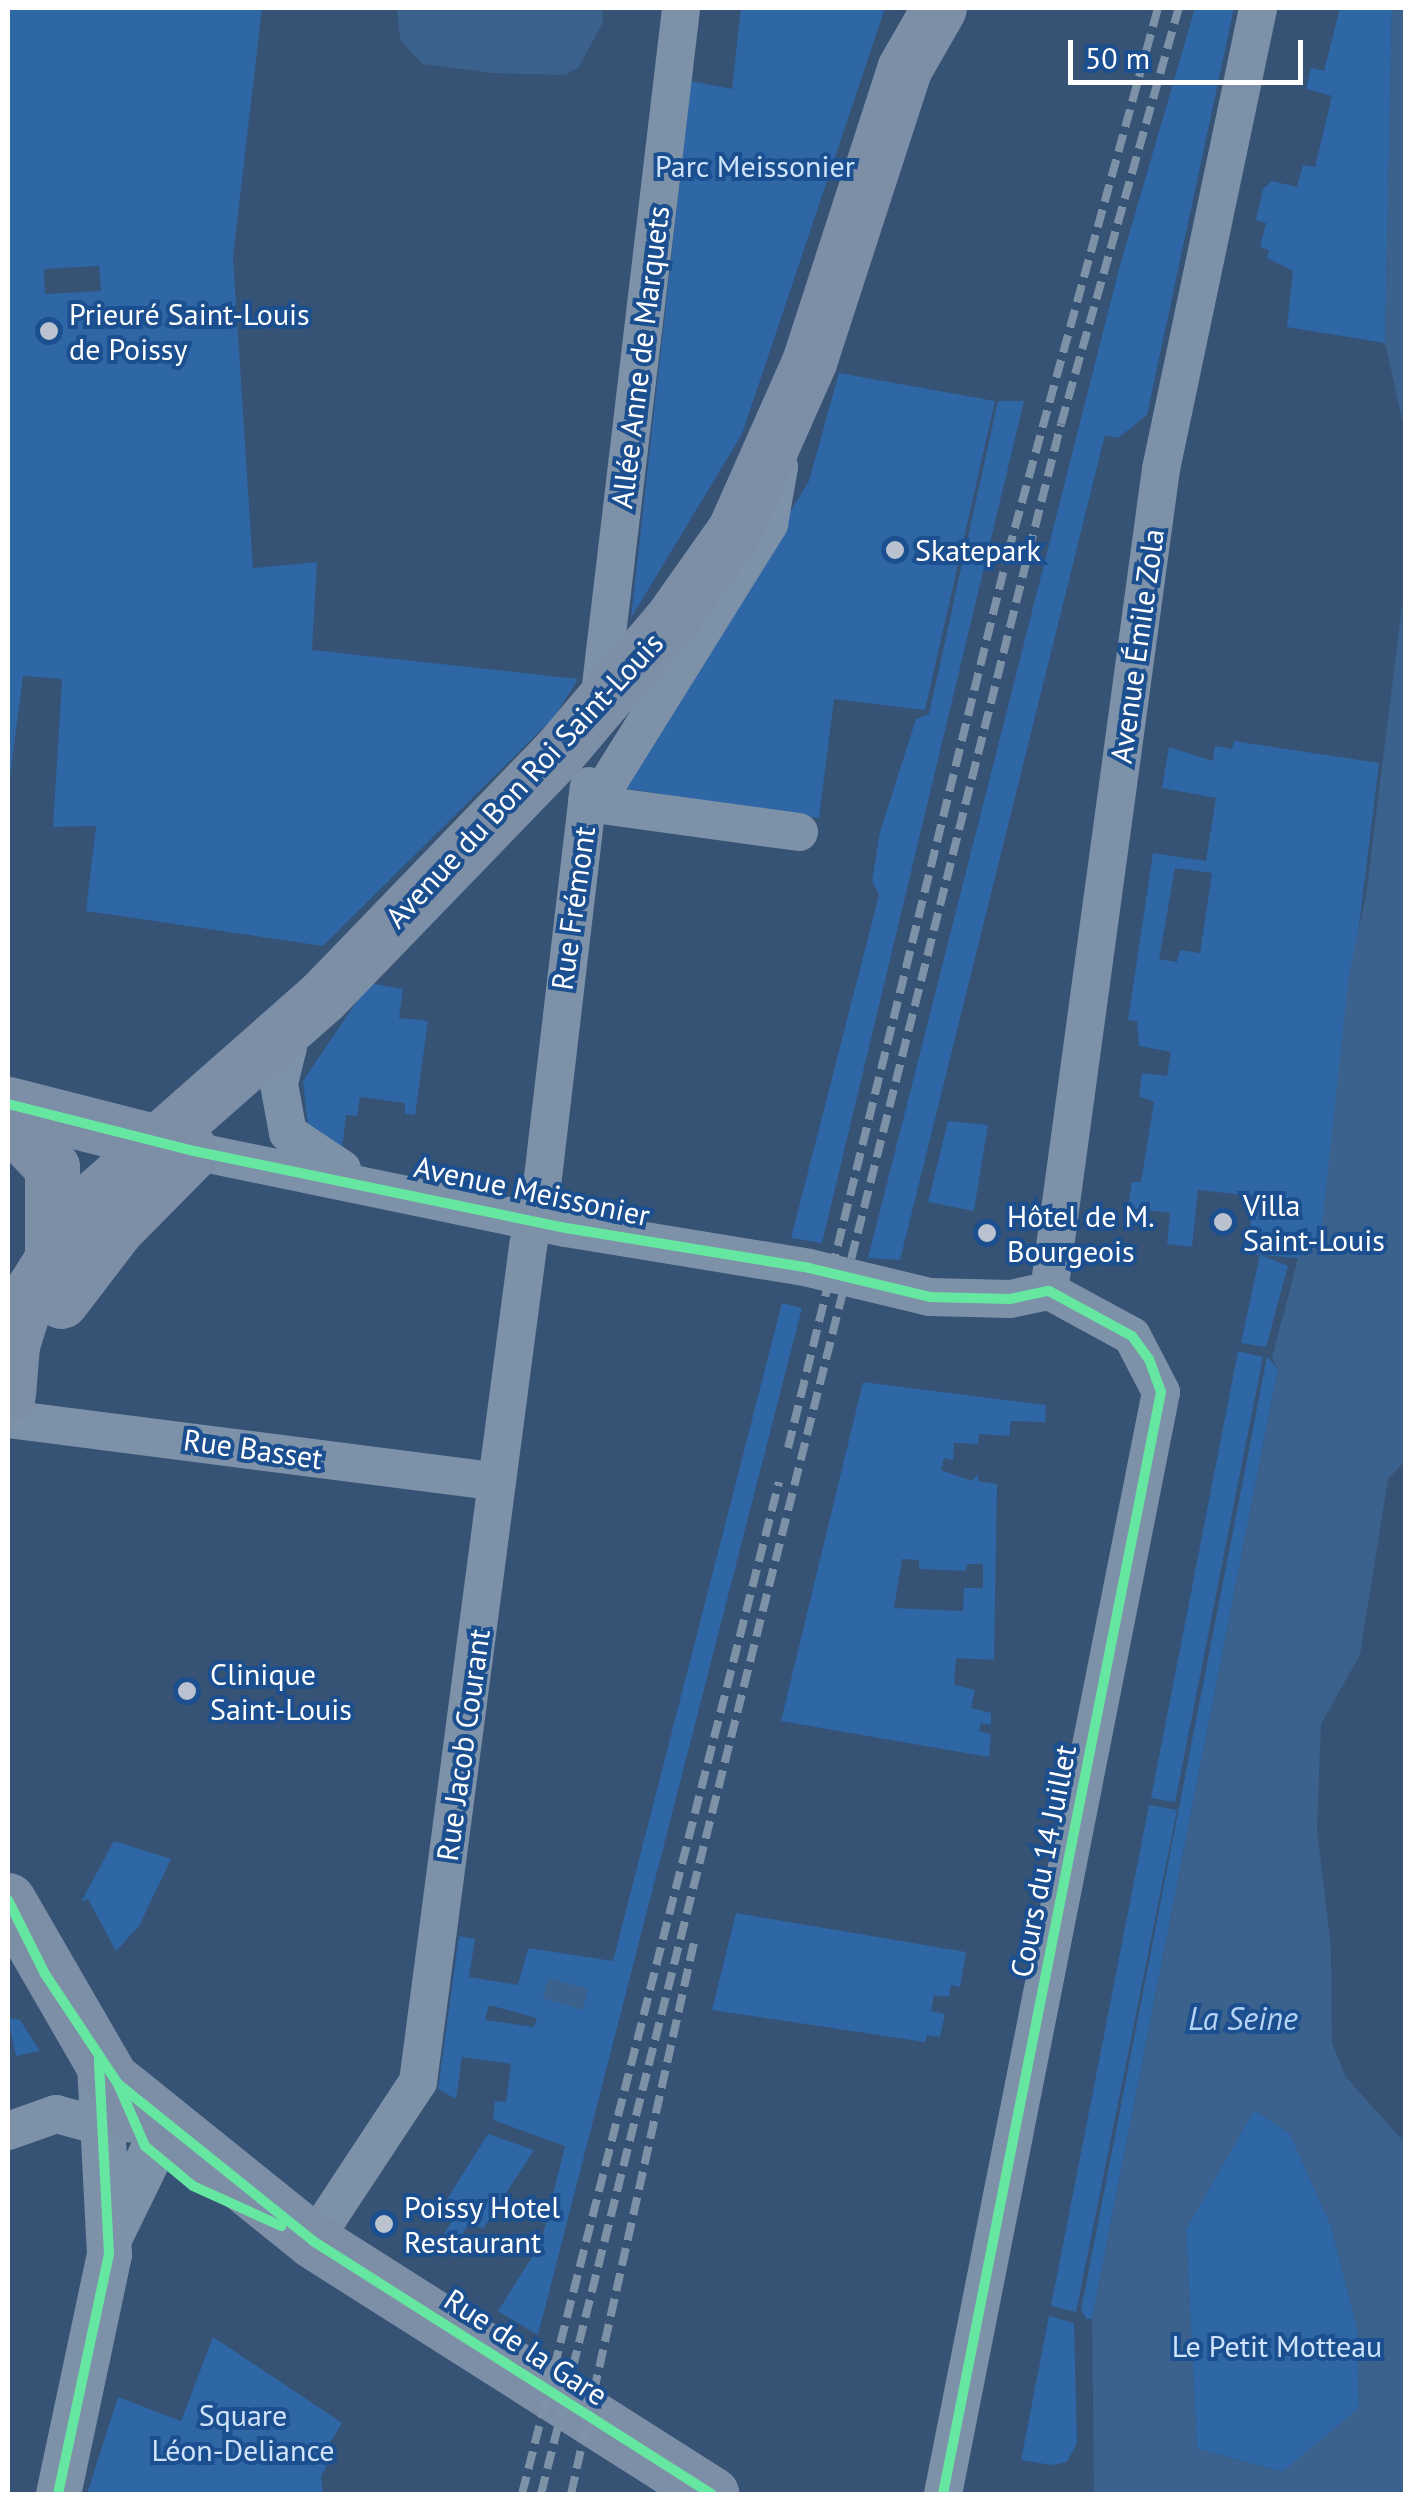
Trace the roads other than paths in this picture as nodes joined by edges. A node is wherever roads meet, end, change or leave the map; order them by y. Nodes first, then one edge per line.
1 (910, 8) edge
2 (939, 8) edge
3 (1258, 8) edge
4 (681, 9) edge
5 (904, 69) junction
6 (788, 410) junction
7 (599, 706) junction
8 (587, 803) junction
9 (800, 832) dead end
10 (322, 997) junction
11 (288, 1046) junction
12 (8, 1104) edge
13 (8, 1120) edge
14 (174, 1146) junction
15 (366, 1182) junction
16 (533, 1219) junction
17 (52, 1250) junction
18 (1049, 1291) junction
19 (8, 1394) edge
20 (8, 1419) edge
21 (497, 1482) junction
22 (8, 1900) edge
23 (107, 2089) junction
24 (8, 2131) edge
25 (162, 2139) junction
26 (111, 2234) junction
27 (313, 2241) junction
28 (58, 2494) edge
29 (712, 2494) edge
30 (943, 2494) edge

1 - 5 main road, Avenue du Bon Roi Saint-Louis
2 - 5 main road, Avenue du Bon Roi Saint-Louis
3 - 18 street, Avenue Émile Zola
4 - 7 street, Allée Anne de Marquets
5 - 6 main road, Avenue du Bon Roi Saint-Louis
6 - 7 main road, Avenue du Bon Roi Saint-Louis
6 - 8 street, Rue Frémont
7 - 8 street, Allée Anne de Marquets
7 - 10 main road, Avenue du Bon Roi Saint-Louis
8 - 9 street
8 - 16 street, Rue Frémont
10 - 11 main road
10 - 14 main road, Avenue du Bon Roi Saint-Louis
11 - 14 main road
11 - 15 street
12 - 14 main road, Avenue Meissonier
13 - 17 main road
14 - 15 street, Avenue Meissonier
14 - 17 main road, Avenue du Bon Roi Saint-Louis
14 - 19 main road
15 - 16 street, Avenue Meissonier
16 - 18 street, Avenue Meissonier
16 - 21 street, Rue Jacob Courant
17 - 19 main road, Avenue du Bon Roi Saint-Louis
18 - 30 street, Cours du 14 Juillet
20 - 21 street, Rue Basset
21 - 27 street, Rue Jacob Courant
22 - 23 main road, Rue de la Gare
23 - 24 street
23 - 25 main road, Rue de la Gare
23 - 26 street
25 - 26 street
25 - 27 main road, Rue de la Gare
26 - 28 street
27 - 29 main road, Rue de la Gare

